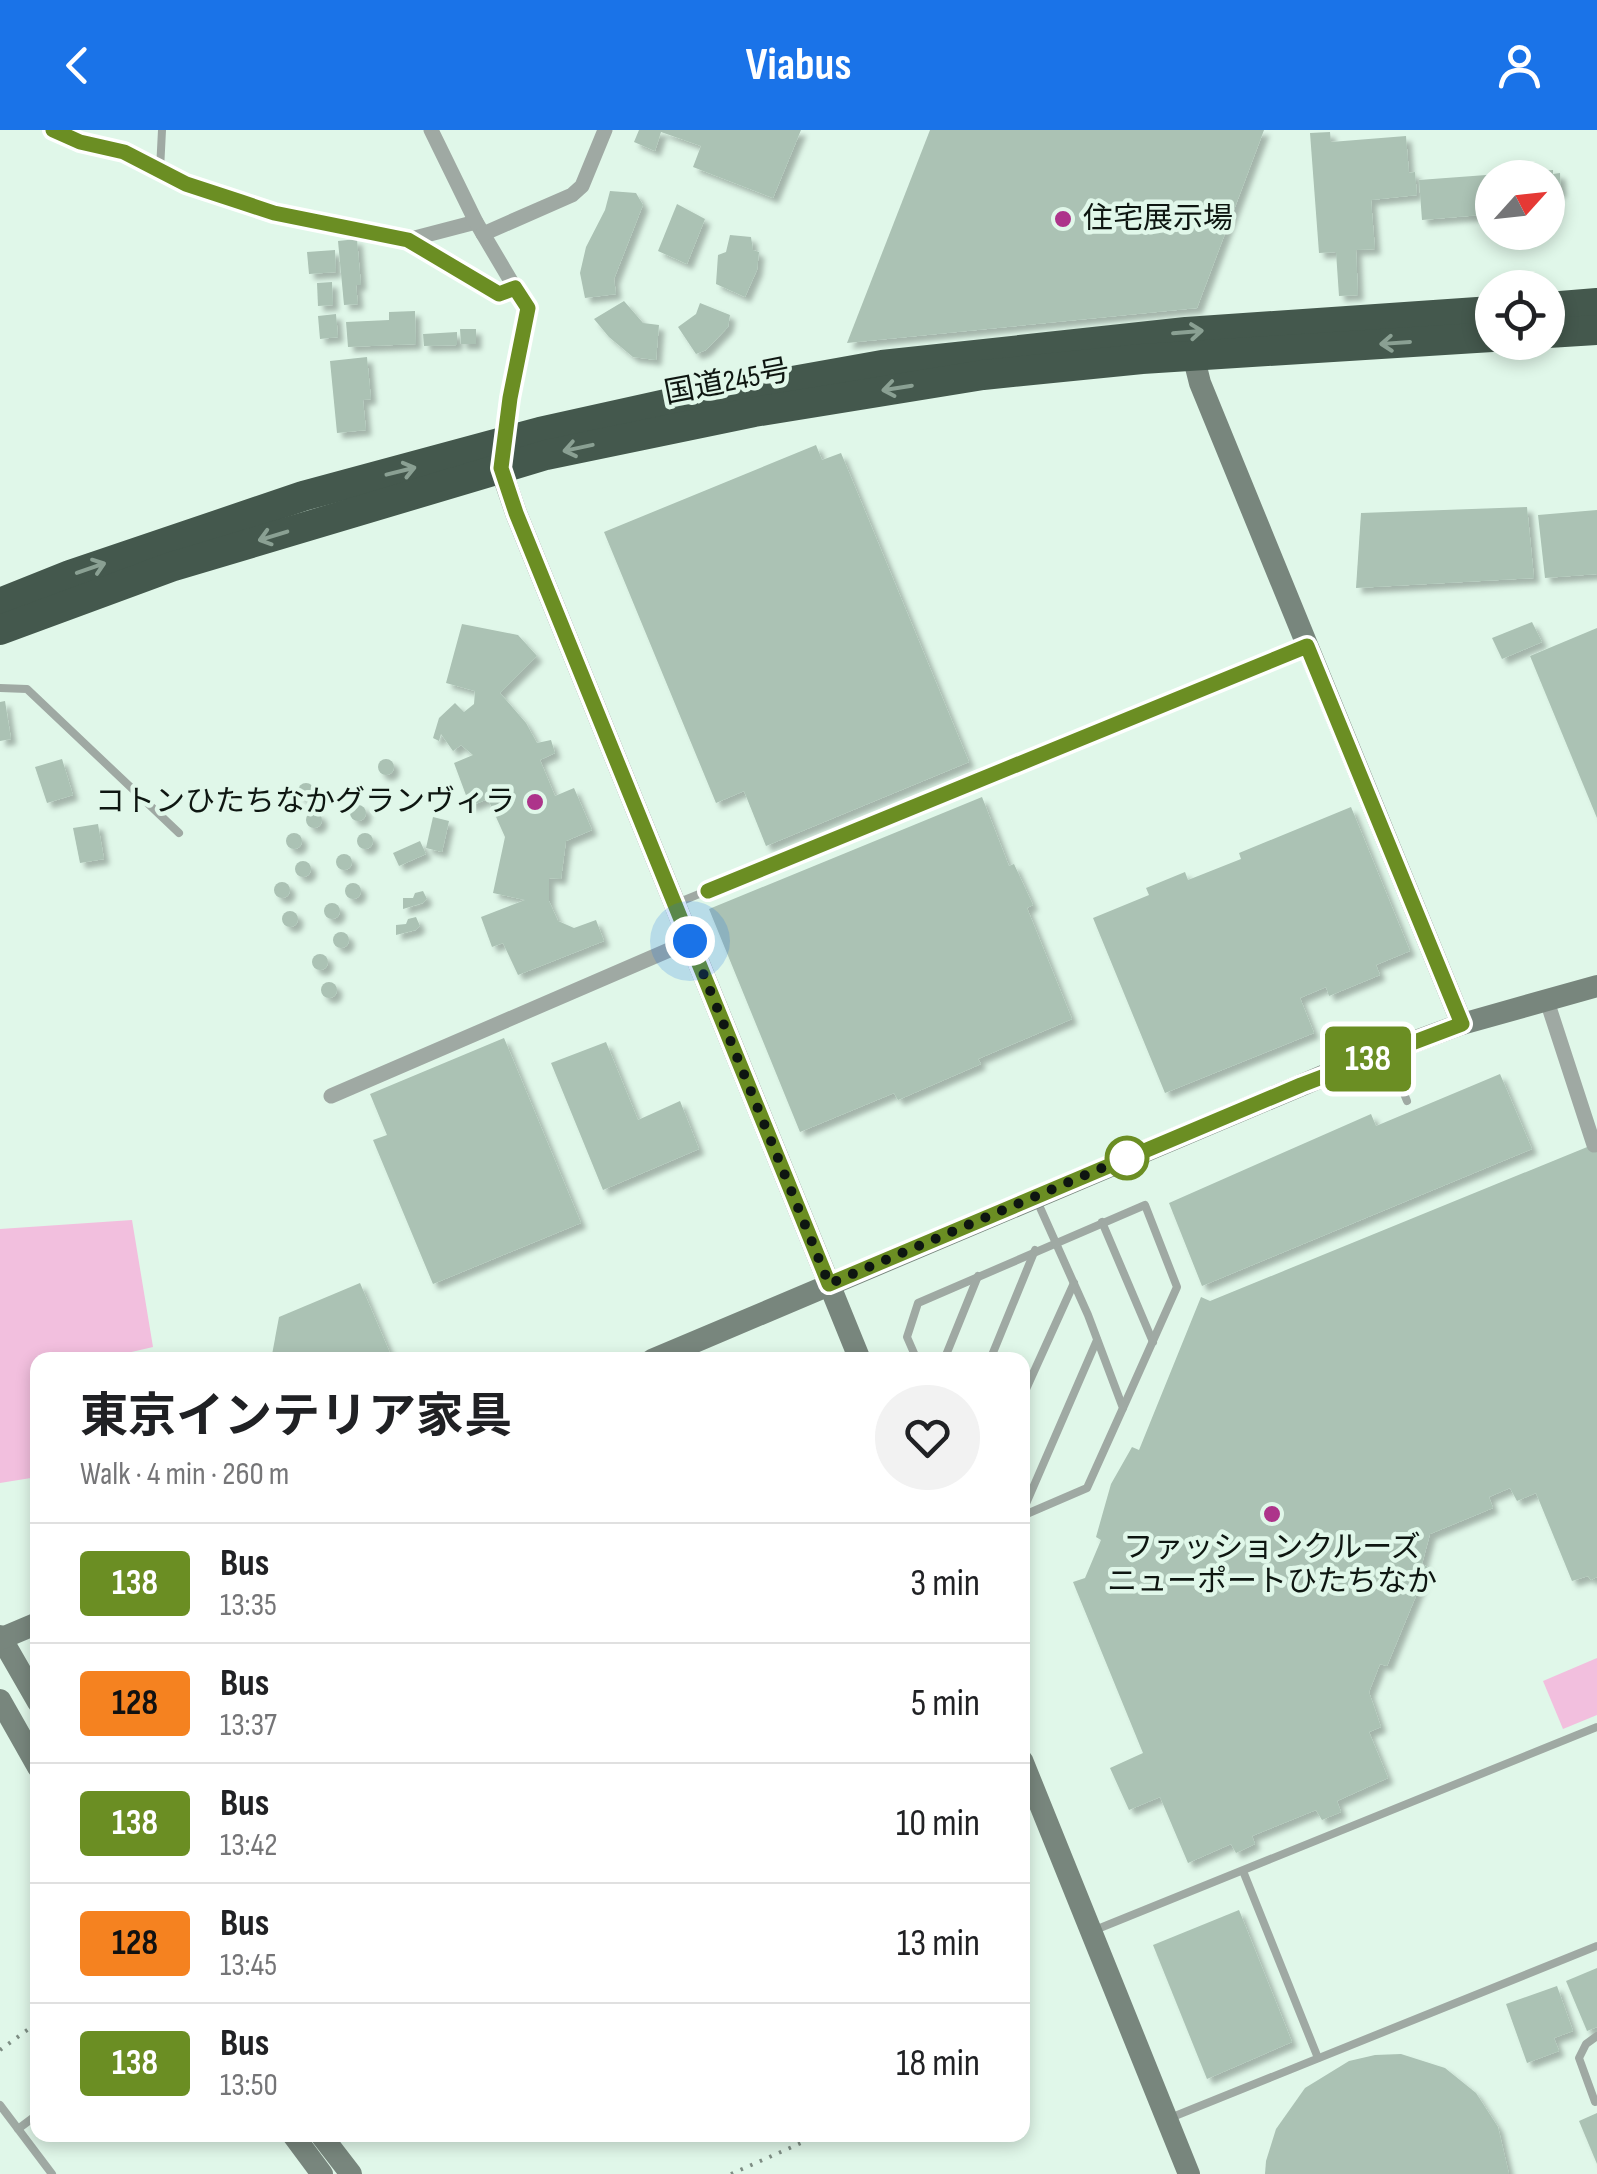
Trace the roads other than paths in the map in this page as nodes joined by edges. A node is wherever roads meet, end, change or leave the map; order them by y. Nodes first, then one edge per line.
1 (53, 130) edge
2 (162, 130) edge
3 (431, 130) edge
4 (605, 130) edge
5 (160, 172) junction
6 (480, 228) junction
7 (408, 240) junction
8 (515, 288) junction
9 (1597, 304) edge
10 (1565, 306) edge
11 (1475, 312) edge
12 (1597, 330) edge
13 (1565, 333) edge
14 (1475, 338) edge
15 (1193, 355) junction
16 (503, 455) junction
17 (0, 603) edge
18 (0, 630) edge
19 (1307, 646) junction
20 (0, 688) edge
21 (179, 834) dead end
22 (675, 904) junction
23 (690, 941) junction
24 (1597, 986) edge
25 (1547, 1001) junction
26 (1462, 1024) junction
27 (1387, 1051) junction
28 (331, 1096) dead end
29 (1407, 1101) dead end
30 (1594, 1145) dead end
31 (1035, 1196) junction
32 (1102, 1222) junction
33 (1056, 1240) junction
34 (1035, 1250) junction
35 (978, 1276) junction
36 (1074, 1283) junction
37 (829, 1284) junction
38 (1098, 1340) junction
39 (1153, 1342) junction
40 (671, 1352) edge
41 (857, 1352) edge
42 (914, 1352) edge
43 (947, 1352) edge
44 (993, 1352) edge
45 (1030, 1380) edge
46 (1123, 1408) junction
47 (1030, 1496) edge
48 (1030, 1511) edge
49 (30, 1626) edge
50 (0, 1638) edge
51 (30, 1689) edge
52 (0, 1700) edge
53 (1597, 1727) edge
54 (30, 1753) edge
55 (1030, 1780) edge
56 (1243, 1871) junction
57 (1091, 1931) junction
58 (1597, 1946) edge
59 (1597, 2036) edge
60 (1318, 2058) junction
61 (1595, 2102) edge
62 (0, 2105) edge
63 (1168, 2118) junction
64 (30, 2120) edge
65 (18, 2129) junction
66 (298, 2142) edge
67 (327, 2142) edge
68 (52, 2174) edge
69 (322, 2174) edge
70 (350, 2174) edge
71 (1189, 2174) edge

1 - 5 street
2 - 5 lane
3 - 6 street
4 - 6 street
5 - 7 street
6 - 7 street
6 - 8 street
7 - 8 street
8 - 16 street
9 - 10 highway
16 -> 11 highway, 国道245号
12 - 13 highway
14 -> 15 highway, 国道245号
15 -> 16 highway, 国道245号
15 - 19 street
17 -> 16 highway, 国道245号
16 -> 18 highway, 国道245号
16 - 22 street
19 - 22 lane
19 - 26 street
20 - 21 lane
22 - 23 street
23 - 28 street
23 - 37 street
24 - 25 street
25 - 26 street
25 - 30 street
26 - 27 street
27 - 29 lane
27 - 31 street
31 - 33 lane
31 - 37 street
32 - 33 lane
32 - 39 lane
32 - 39 lane
33 - 34 lane
33 - 36 lane
34 - 35 lane
34 - 44 lane
35 - 42 lane
35 - 43 lane
36 - 38 lane
36 - 45 lane
37 - 40 street
37 - 41 street
38 - 46 lane
38 - 47 lane
39 - 46 lane
46 - 48 lane
49 - 50 street
50 - 51 street
52 - 54 street
53 - 56 lane
55 - 57 street
56 - 57 lane
56 - 60 lane
57 - 63 street
58 - 60 lane
59 - 61 lane
60 - 63 lane
62 - 65 lane
63 - 71 street
64 - 65 lane
65 - 68 lane
66 - 69 street
67 - 70 street

